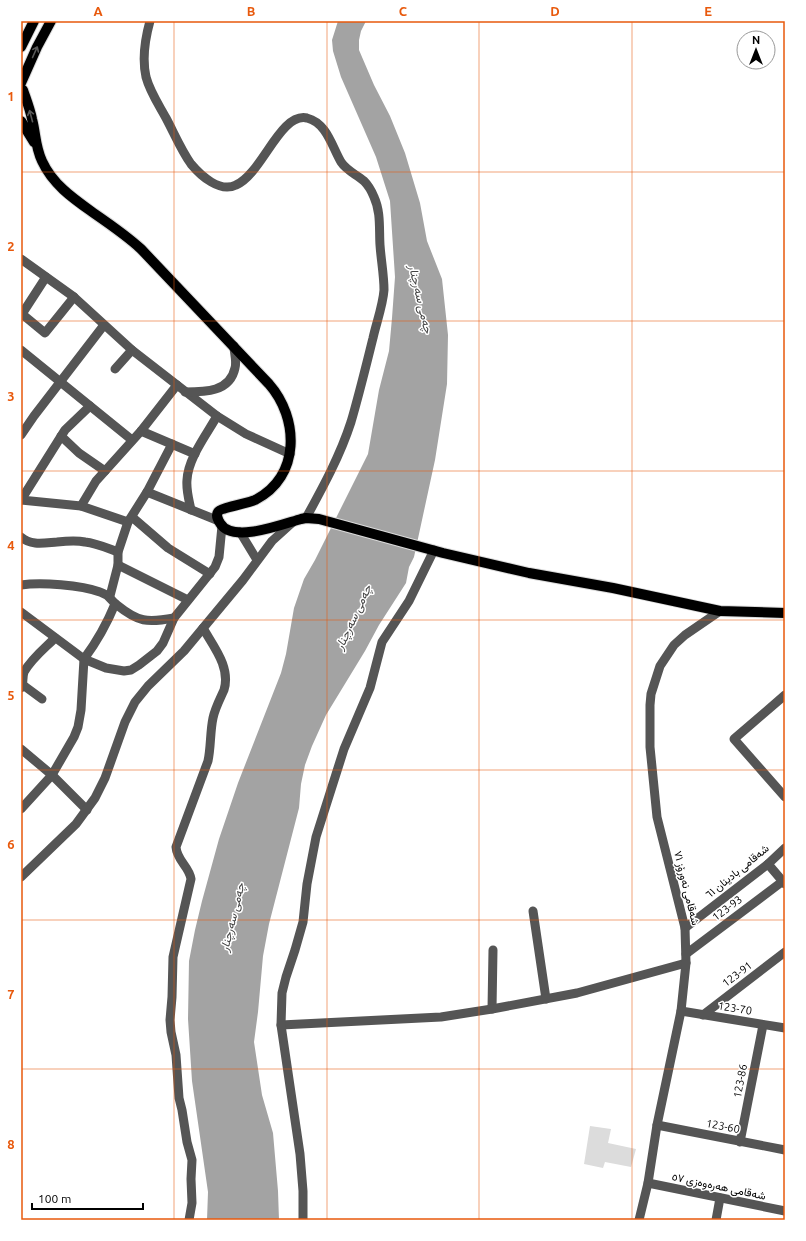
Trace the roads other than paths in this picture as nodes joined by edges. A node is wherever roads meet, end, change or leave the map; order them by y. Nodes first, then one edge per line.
1 (34, 21) edge
2 (51, 21) edge
3 (150, 21) edge
4 (21, 48) edge
5 (22, 86) edge
6 (21, 102) edge
7 (23, 126) edge
8 (36, 144) junction
9 (21, 259) edge
10 (46, 277) junction
11 (74, 297) junction
12 (104, 325) junction
13 (234, 346) junction
14 (132, 350) junction
15 (22, 351) edge
16 (115, 369) dead end
17 (60, 382) junction
18 (177, 385) junction
19 (186, 392) junction
20 (90, 406) junction
21 (217, 416) junction
22 (141, 431) junction
23 (21, 435) edge
24 (61, 436) junction
25 (132, 440) junction
26 (172, 444) junction
27 (195, 454) junction
28 (290, 454) junction
29 (105, 471) junction
30 (147, 492) junction
31 (21, 500) edge
32 (81, 506) junction
33 (191, 510) junction
34 (306, 518) junction
35 (130, 520) junction
36 (294, 521) junction
37 (220, 524) junction
38 (240, 532) junction
39 (21, 537) edge
40 (432, 550) junction
41 (118, 552) junction
42 (257, 560) junction
43 (118, 565) junction
44 (210, 574) junction
45 (21, 585) edge
46 (112, 600) junction
47 (188, 600) junction
48 (720, 611) junction
49 (21, 612) edge
50 (785, 613) edge
51 (174, 618) junction
52 (203, 628) junction
53 (55, 638) junction
54 (84, 659) junction
55 (22, 687) edge
56 (785, 695) edge
57 (42, 699) dead end
58 (21, 749) edge
59 (52, 775) junction
60 (785, 797) edge
61 (21, 809) edge
62 (87, 810) junction
63 (785, 848) edge
64 (768, 864) junction
65 (22, 875) edge
66 (784, 882) edge
67 (533, 911) dead end
68 (685, 928) junction
69 (493, 950) dead end
70 (785, 952) edge
71 (686, 958) junction
72 (546, 999) junction
73 (492, 1009) junction
74 (681, 1011) junction
75 (703, 1015) junction
76 (785, 1021) edge
77 (281, 1025) junction
78 (763, 1025) junction
79 (781, 1028) edge
80 (657, 1125) junction
81 (740, 1142) junction
82 (785, 1150) edge
83 (648, 1183) junction
84 (720, 1198) junction
85 (785, 1211) edge
86 (189, 1220) edge
87 (303, 1220) edge
88 (639, 1220) edge
89 (716, 1220) edge

1 - 4 main road
5 -> 2 main road
3 - 34 street
5 - 6 main road
8 -> 5 main road
7 - 8 main road
8 - 13 main road
9 - 10 street
10 - 11 street
10 - 11 street
11 - 12 street
12 - 14 street
12 - 17 street
13 - 19 street
13 - 28 main road
14 - 16 street
14 - 18 street
15 - 17 street
17 - 20 street
17 - 23 street
18 - 19 street
18 - 22 street
19 - 21 street
20 - 24 street
20 - 25 street
21 - 27 street
21 - 28 street
22 - 25 street
22 - 26 street
24 - 29 street
24 - 31 street
25 - 29 street
26 - 27 street
26 - 30 street
27 - 33 street
28 - 37 main road
29 - 32 street
30 - 33 street
30 - 35 street
31 - 32 street
32 - 35 street
33 - 37 street
34 - 36 main road
34 - 40 main road
35 - 41 street
35 - 44 street
36 - 38 main road
36 - 42 street
37 - 38 main road
37 - 44 street
38 - 42 street
39 - 41 street
40 - 48 main road
40 - 77 street
41 - 43 street
42 - 52 street
43 - 46 street
43 - 47 street
44 - 47 street
45 - 46 street
46 - 51 street
46 - 54 street
47 - 51 street
48 - 50 main road
48 - 68 street, شەقامی نەورۆز ٧١
49 - 53 street
51 - 54 street
52 - 62 street
52 - 86 street
53 - 54 street
53 - 55 street
54 - 59 street
55 - 57 street
56 - 60 street
58 - 59 street
59 - 61 street
59 - 62 street
62 - 65 street
63 - 64 street, شەقامی بادینان ٦١
64 - 66 street
64 - 68 street, شەقامی بادینان ٦١
66 - 71 street, 123-93
67 - 72 street
68 - 71 street, شەقامی نەورۆز ٧١
69 - 73 street
70 - 75 street, 123-91
71 - 72 street
71 - 74 street, شەقامی نەورۆز ٧١
72 - 73 street
73 - 77 street
74 - 75 street, 123-70
74 - 80 street, شەقامی نەورۆز ٧١
75 - 78 street, 123-70
76 - 79 street
77 - 87 street
78 - 79 street, 123-70
78 - 81 street, 123-86
80 - 81 street, 123-60
80 - 83 street, شەقامی نەورۆز ٧١
81 - 82 street, 123-60
83 - 84 street, شەقامی هەرەوەزی ٥٧
83 - 88 street, شەقامی نەورۆز ٧١
84 - 85 street, شەقامی هەرەوەزی ٥٧
84 - 89 street

